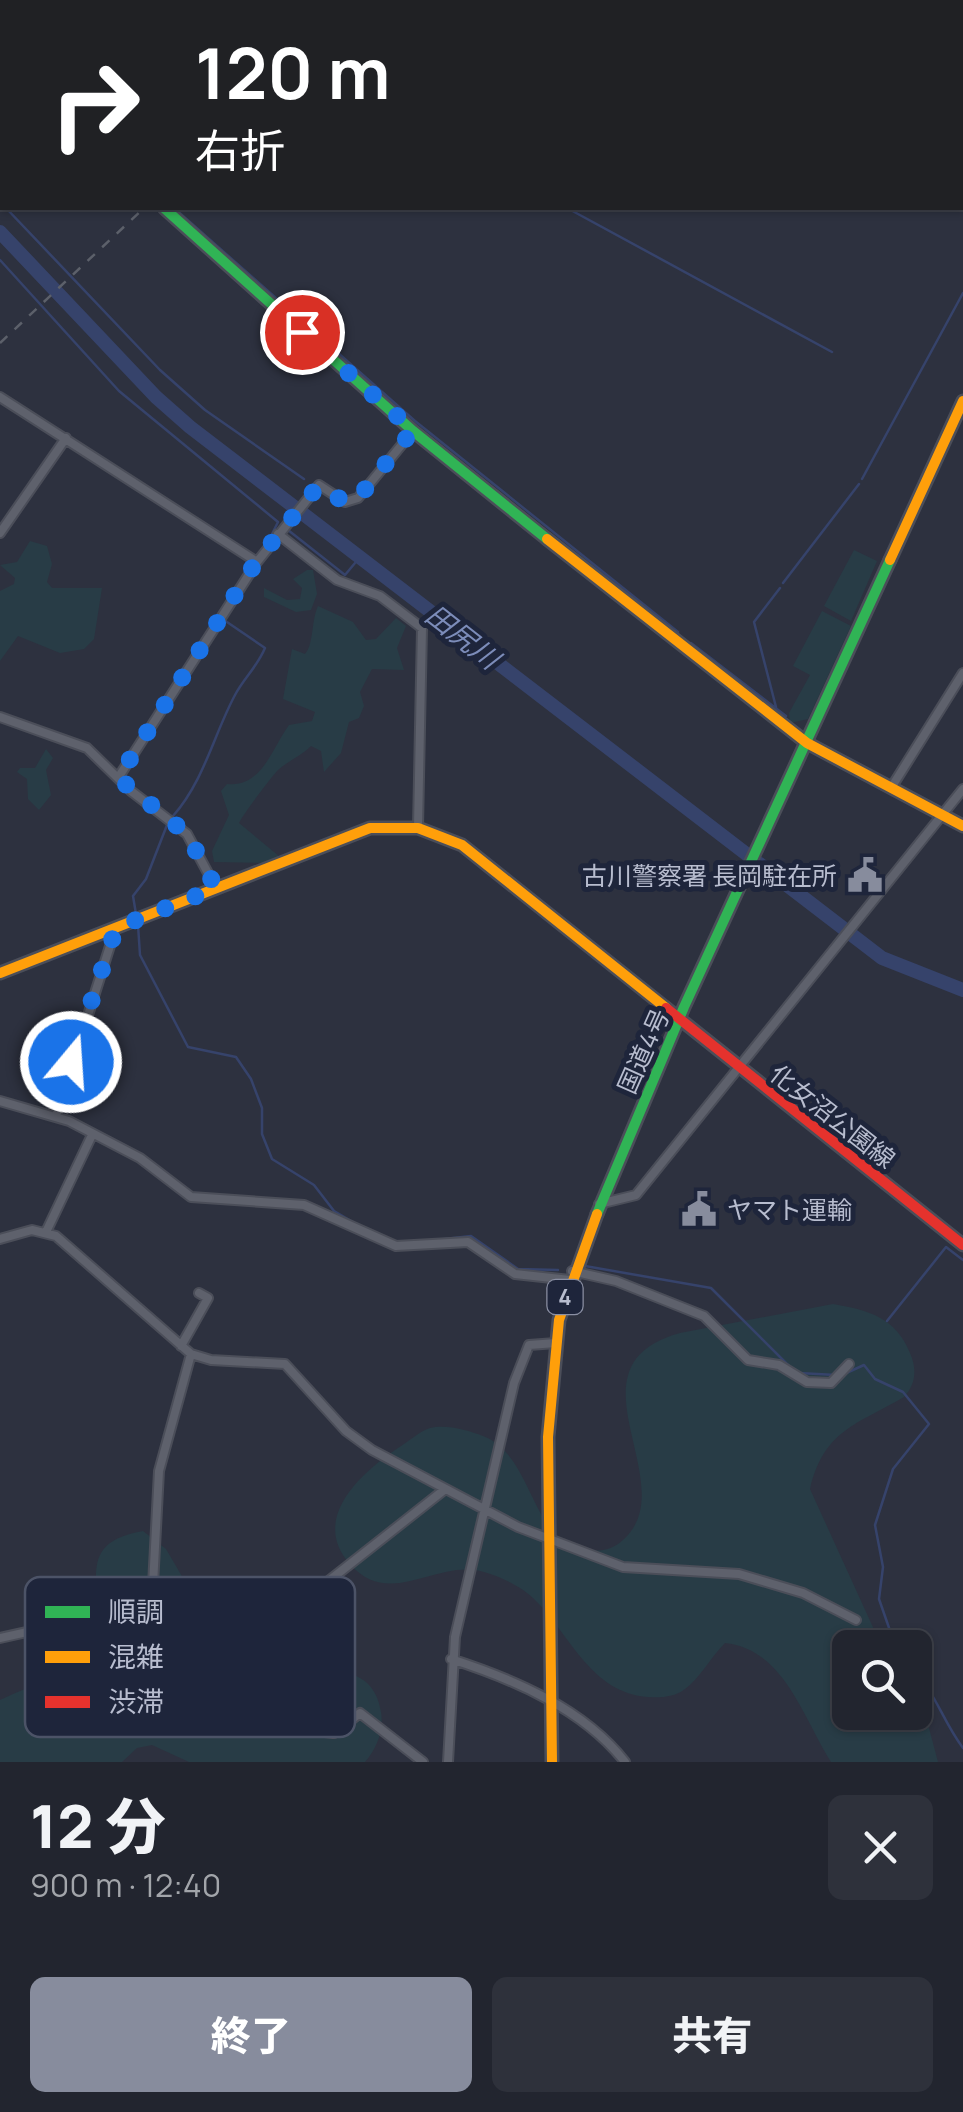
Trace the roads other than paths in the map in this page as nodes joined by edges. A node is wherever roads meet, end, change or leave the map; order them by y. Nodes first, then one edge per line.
1 (166, 210) edge
2 (0, 396) edge
3 (963, 400) edge
4 (413, 430) junction
5 (66, 438) junction
6 (0, 533) edge
7 (278, 534) junction
8 (256, 562) junction
9 (963, 673) edge
10 (0, 717) edge
11 (807, 743) junction
12 (118, 778) junction
13 (891, 788) junction
14 (963, 789) edge
15 (944, 816) junction
16 (963, 826) edge
17 (418, 827) junction
18 (216, 888) junction
19 (116, 928) junction
20 (0, 973) edge
21 (680, 1017) junction
22 (740, 1068) junction
23 (0, 1101) edge
24 (56, 1116) junction
25 (92, 1135) junction
26 (598, 1204) junction
27 (46, 1232) junction
28 (0, 1239) edge
29 (963, 1245) edge
30 (571, 1275) junction
31 (199, 1292) dead end
32 (556, 1343) junction
33 (180, 1346) junction
34 (191, 1354) junction
35 (849, 1364) dead end
36 (444, 1490) junction
37 (486, 1513) junction
38 (550, 1539) junction
39 (153, 1577) edge
40 (333, 1577) edge
41 (856, 1620) dead end
42 (25, 1632) edge
43 (0, 1638) edge
44 (451, 1659) junction
45 (551, 1702) junction
46 (355, 1716) edge
47 (423, 1762) edge
48 (448, 1762) edge
49 (552, 1762) edge
50 (626, 1762) edge

1 - 4 main road
2 - 5 street
3 - 11 main road, 国道4号 / 4
4 - 7 street
4 - 11 main road
5 - 6 street
5 - 8 street
7 - 8 street
7 - 17 street
8 - 12 street
9 - 13 street
10 - 12 street
11 - 13 main road
11 - 21 main road, 国道4号 / 4
12 - 18 street
13 - 15 main road
14 - 15 street
15 - 16 main road
15 - 22 street
17 - 18 main road
17 - 21 main road, 化女沼公園線
18 - 19 main road
19 - 20 main road
19 - 24 street
21 - 22 main road, 化女沼公園線
21 - 26 main road, 国道4号 / 4
22 - 26 street
22 - 29 main road, 化女沼公園線
23 - 24 street
24 - 25 street
25 - 27 street
25 - 30 street
26 - 30 main road, 国道4号 / 4
27 - 28 street
27 - 33 street
30 - 32 main road, 国道4号 / 4
30 - 35 street
31 - 33 street
32 - 37 street
32 - 38 main road, 国道4号 / 4
33 - 34 street
34 - 36 street
34 - 39 street
36 - 37 street
36 - 40 street
37 - 38 street
37 - 44 street
38 - 41 street
38 - 45 main road, 国道4号 / 4
42 - 43 street
44 - 45 street
44 - 48 street
45 - 49 main road, 国道4号 / 4
45 - 50 street
46 - 47 street

